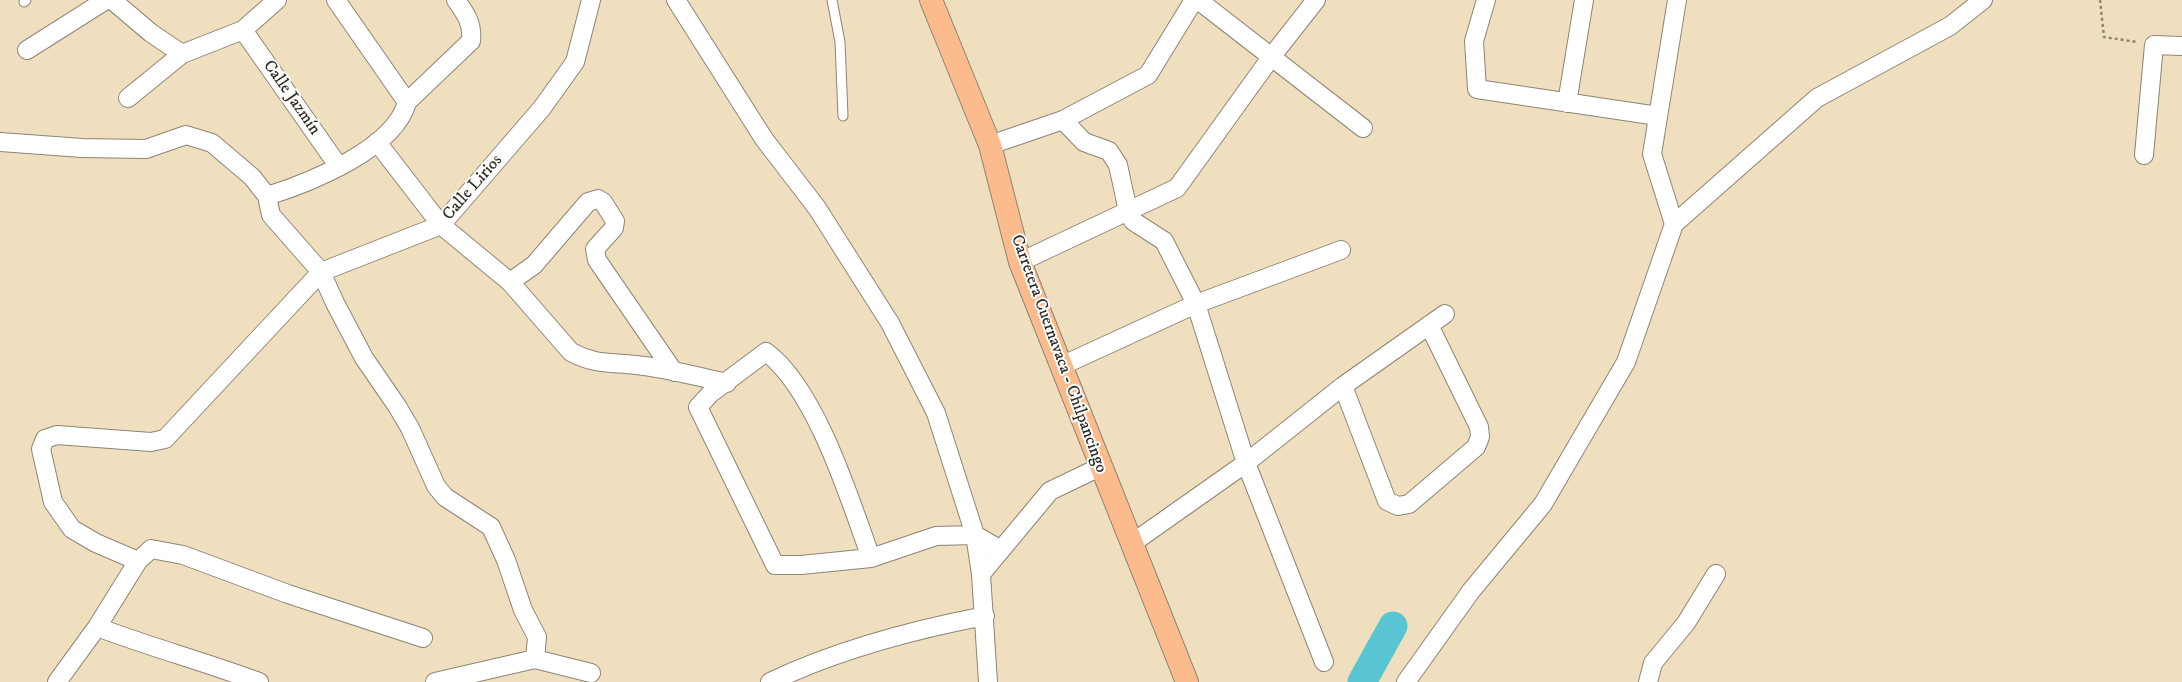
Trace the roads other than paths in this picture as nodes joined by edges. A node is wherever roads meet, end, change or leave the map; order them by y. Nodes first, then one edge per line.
1 (106, 0) edge
2 (112, 0) edge
3 (277, 0) edge
4 (336, 0) edge
5 (456, 0) edge
6 (591, 0) edge
7 (676, 0) edge
8 (832, 0) edge
9 (931, 0) edge
10 (1194, 0) edge
11 (1198, 0) edge
12 (1316, 0) edge
13 (1486, 0) edge
14 (1584, 0) edge
15 (1677, 0) edge
16 (1983, 0) edge
17 (243, 30) junction
18 (2182, 46) edge
19 (27, 50) dead end
20 (182, 54) junction
21 (1272, 56) junction
22 (128, 98) dead end
23 (407, 102) junction
24 (1567, 103) junction
25 (843, 116) dead end
26 (1658, 116) junction
27 (1063, 120) junction
28 (1363, 128) dead end
29 (0, 142) edge
30 (377, 142) junction
31 (990, 145) junction
32 (2144, 155) dead end
33 (339, 167) junction
34 (267, 196) junction
35 (1128, 211) junction
36 (1674, 224) junction
37 (441, 225) junction
38 (1341, 250) dead end
39 (1020, 262) junction
40 (321, 272) junction
41 (510, 282) junction
42 (1196, 304) junction
43 (1445, 314) dead end
44 (1429, 325) junction
45 (1061, 366) junction
46 (674, 372) junction
47 (728, 383) junction
48 (1343, 386) junction
49 (1246, 463) junction
50 (1100, 467) junction
51 (974, 535) junction
52 (1131, 544) junction
53 (1001, 550) junction
54 (871, 558) junction
55 (138, 561) junction
56 (981, 574) junction
57 (1716, 574) dead end
58 (985, 616) junction
59 (97, 627) junction
60 (423, 638) dead end
61 (535, 659) junction
62 (1324, 662) dead end
63 (591, 673) dead end
64 (1186, 679) edge
65 (57, 682) edge
66 (259, 682) edge
67 (435, 682) edge
68 (770, 682) edge
69 (988, 682) edge
70 (1406, 682) edge
71 (1648, 682) edge

1 - 19 street
2 - 20 street
3 - 17 street
4 - 23 street
5 - 23 street
6 - 37 street, Calle Lirios
7 - 51 street
8 - 25 lane
9 - 31 main road, Carretera Cuernavaca - Chilpancingo
10 - 27 street
11 - 21 street
12 - 21 street
13 - 24 street
14 - 24 street
15 - 26 street
16 - 36 street
17 - 20 street
17 - 33 street, Calle Jazmín
18 - 32 street
20 - 22 street
21 - 28 street
21 - 35 street
23 - 30 street
24 - 26 street
26 - 36 street
27 - 31 street
27 - 35 street
29 - 34 street
30 - 33 street
30 - 37 street
31 - 39 main road, Carretera Cuernavaca - Chilpancingo
33 - 34 street
34 - 40 street
35 - 39 street
35 - 42 street
36 - 70 street
37 - 40 street, Calle Lirios
37 - 41 street
38 - 42 street
39 - 45 main road, Carretera Cuernavaca - Chilpancingo
40 - 55 street
40 - 61 street
41 - 46 street
41 - 46 street
42 - 45 street
42 - 49 street
43 - 44 street
44 - 48 street
44 - 48 street
45 - 50 main road, Carretera Cuernavaca - Chilpancingo
46 - 47 street
47 - 54 street
47 - 54 street
48 - 49 street
49 - 52 street
49 - 62 street
50 - 52 main road, Carretera Cuernavaca - Chilpancingo
50 - 53 street
51 - 53 street
51 - 54 street
51 - 56 street
52 - 64 main road, Carretera Cuernavaca - Chilpancingo
53 - 56 street
55 - 59 street
55 - 60 street
56 - 58 street
57 - 71 street
58 - 68 street
58 - 69 street
59 - 65 street
59 - 66 street
61 - 63 street
61 - 67 street

